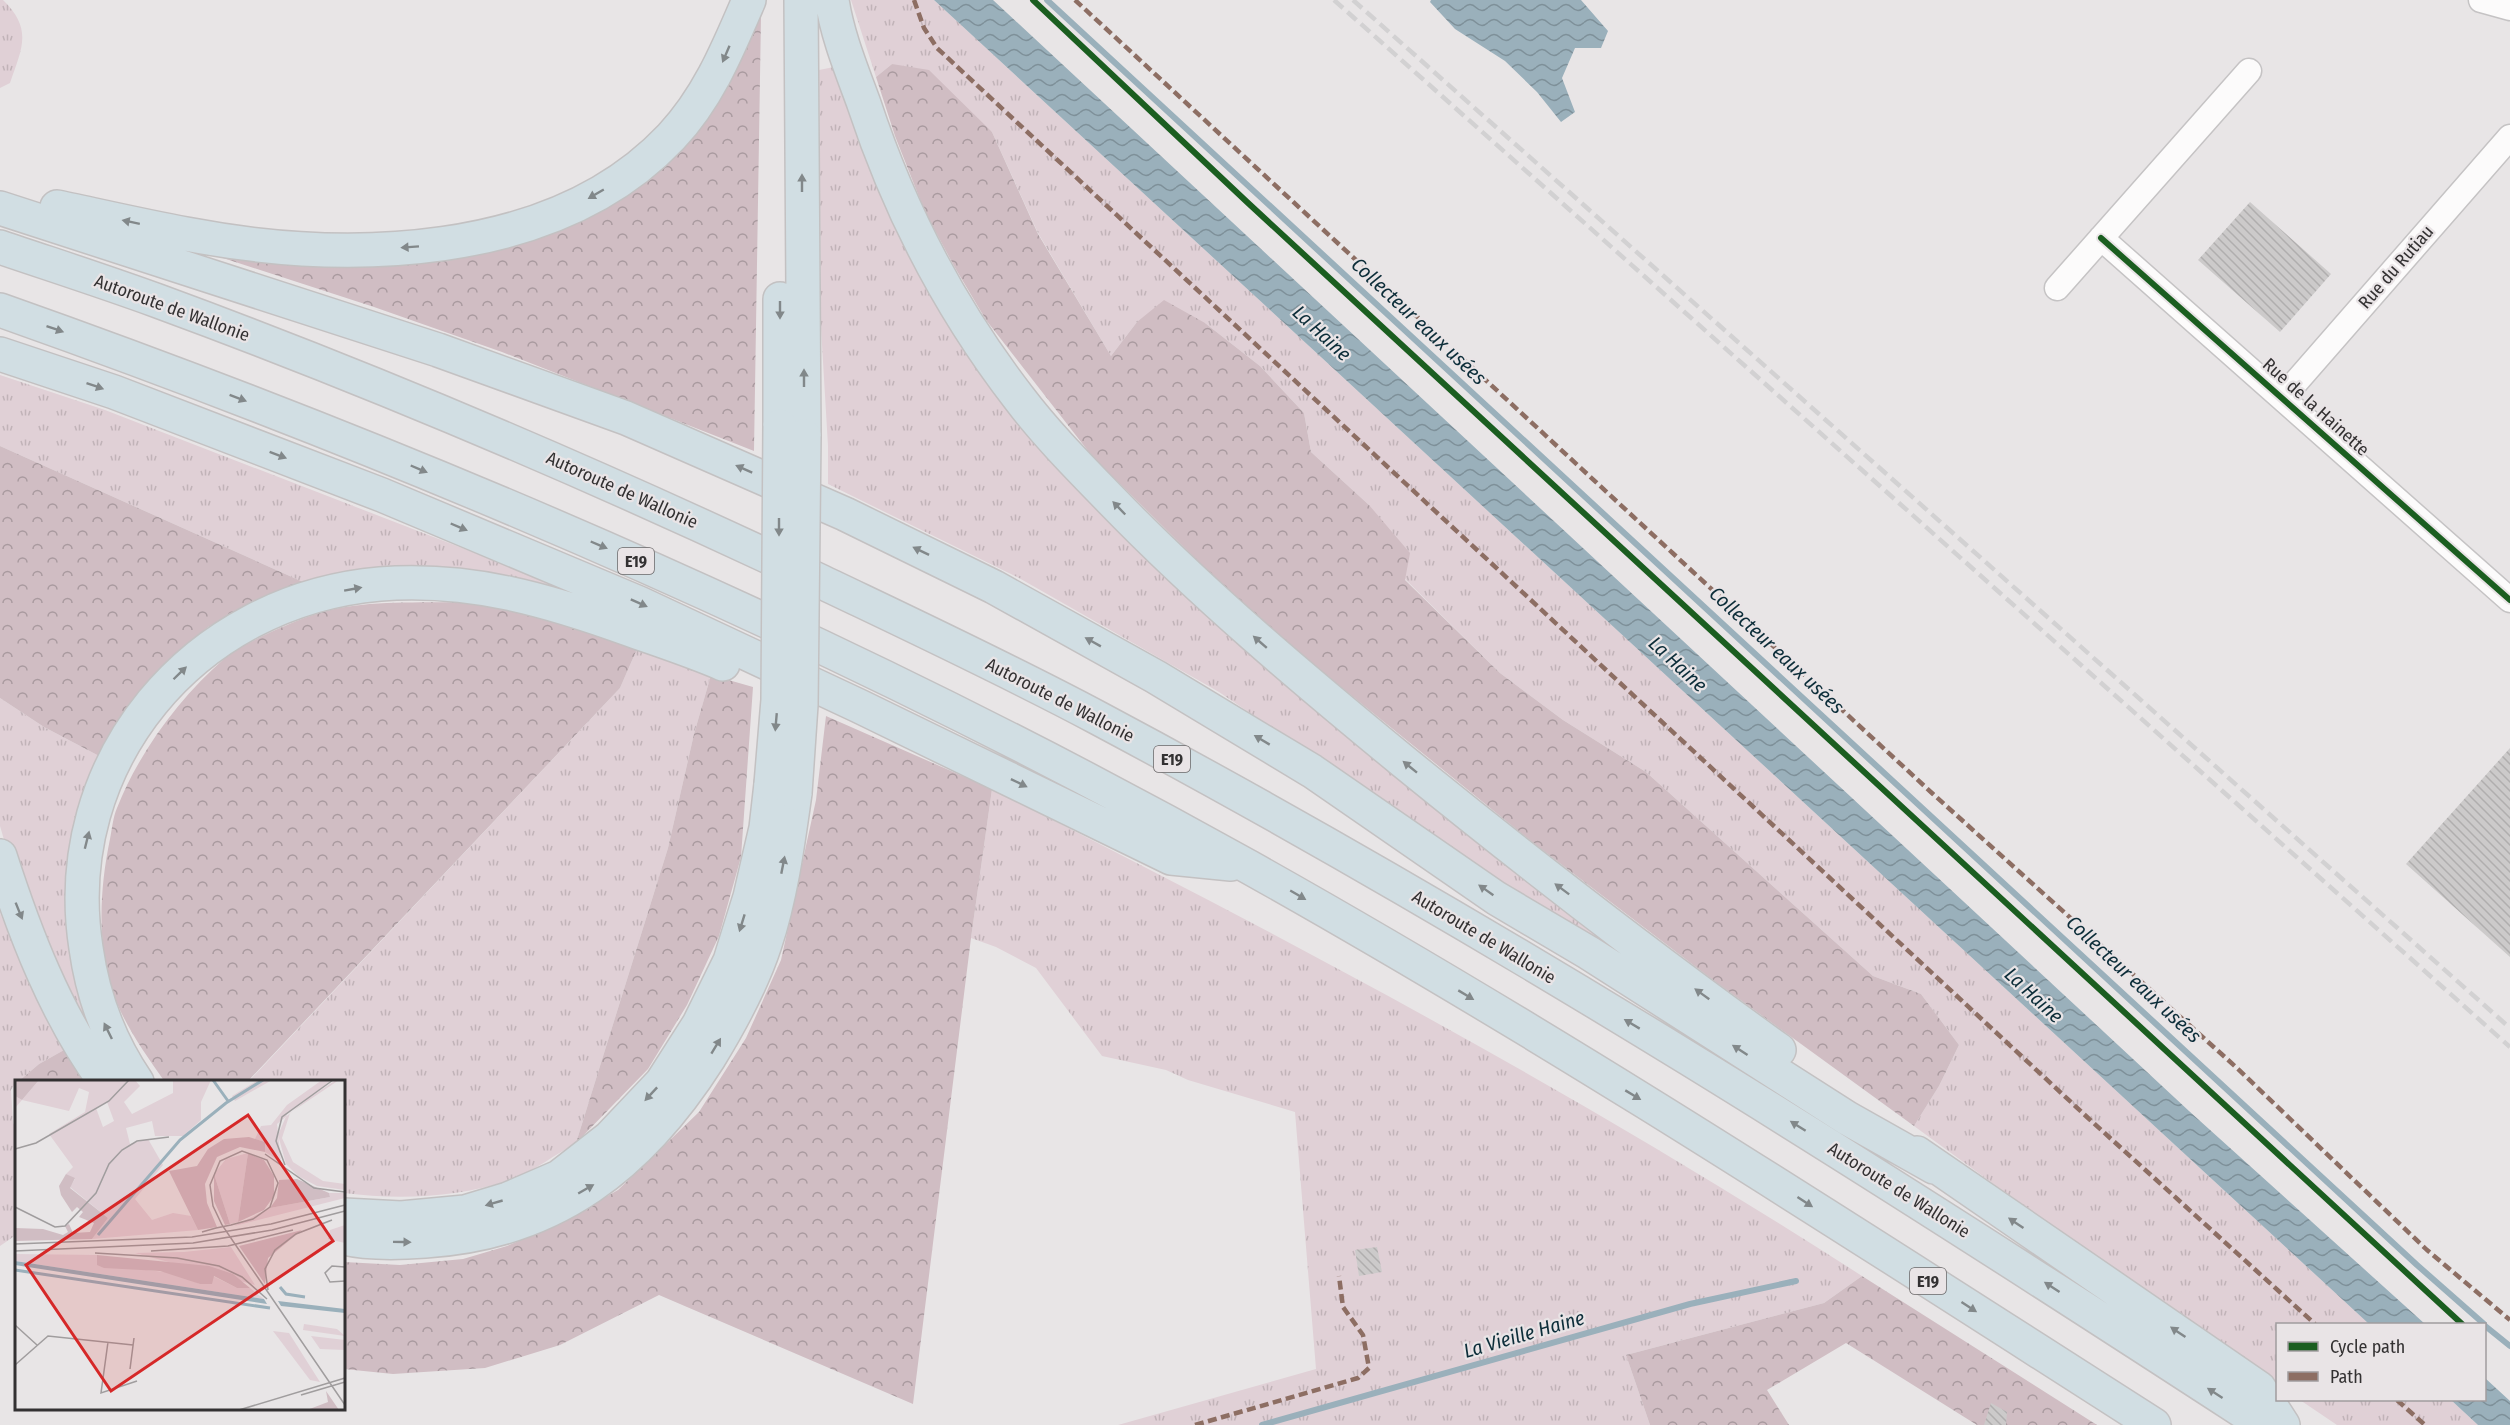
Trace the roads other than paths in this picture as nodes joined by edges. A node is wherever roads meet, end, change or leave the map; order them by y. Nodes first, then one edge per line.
1 (749, 0) edge
2 (780, 0) edge
3 (801, 0) edge
4 (831, 0) edge
5 (2481, 0) edge
6 (2510, 8) edge
7 (2249, 71) dead end
8 (2510, 137) edge
9 (0, 193) edge
10 (0, 207) edge
11 (2101, 238) junction
12 (0, 247) edge
13 (2057, 288) dead end
14 (0, 310) edge
15 (0, 354) edge
16 (2282, 398) junction
17 (792, 431) junction
18 (2510, 600) edge
19 (966, 757) junction
20 (783, 788) junction
21 (0, 856) edge
22 (1247, 866) junction
23 (104, 1080) edge
24 (136, 1080) edge
25 (1934, 1167) junction
26 (345, 1215) edge
27 (345, 1238) edge
28 (2154, 1425) edge
29 (2264, 1425) edge
30 (2283, 1425) edge

1 -> 9 highway
2 -> 17 highway
17 -> 3 highway
25 -> 4 highway
5 - 6 street
7 - 11 street
8 - 16 street, Rue du Rutiau
25 -> 10 highway
11 - 13 street
11 - 16 street, Rue de la Hainette
29 -> 12 highway, Autoroute de Wallonie / E19
14 -> 22 highway, E19
15 -> 19 highway
16 - 18 street, Rue de la Hainette
17 - 20 highway, bridge
19 -> 22 highway
24 -> 19 highway
20 -> 26 highway
27 -> 20 highway
21 -> 23 highway
22 -> 28 highway, E19
30 -> 25 highway

